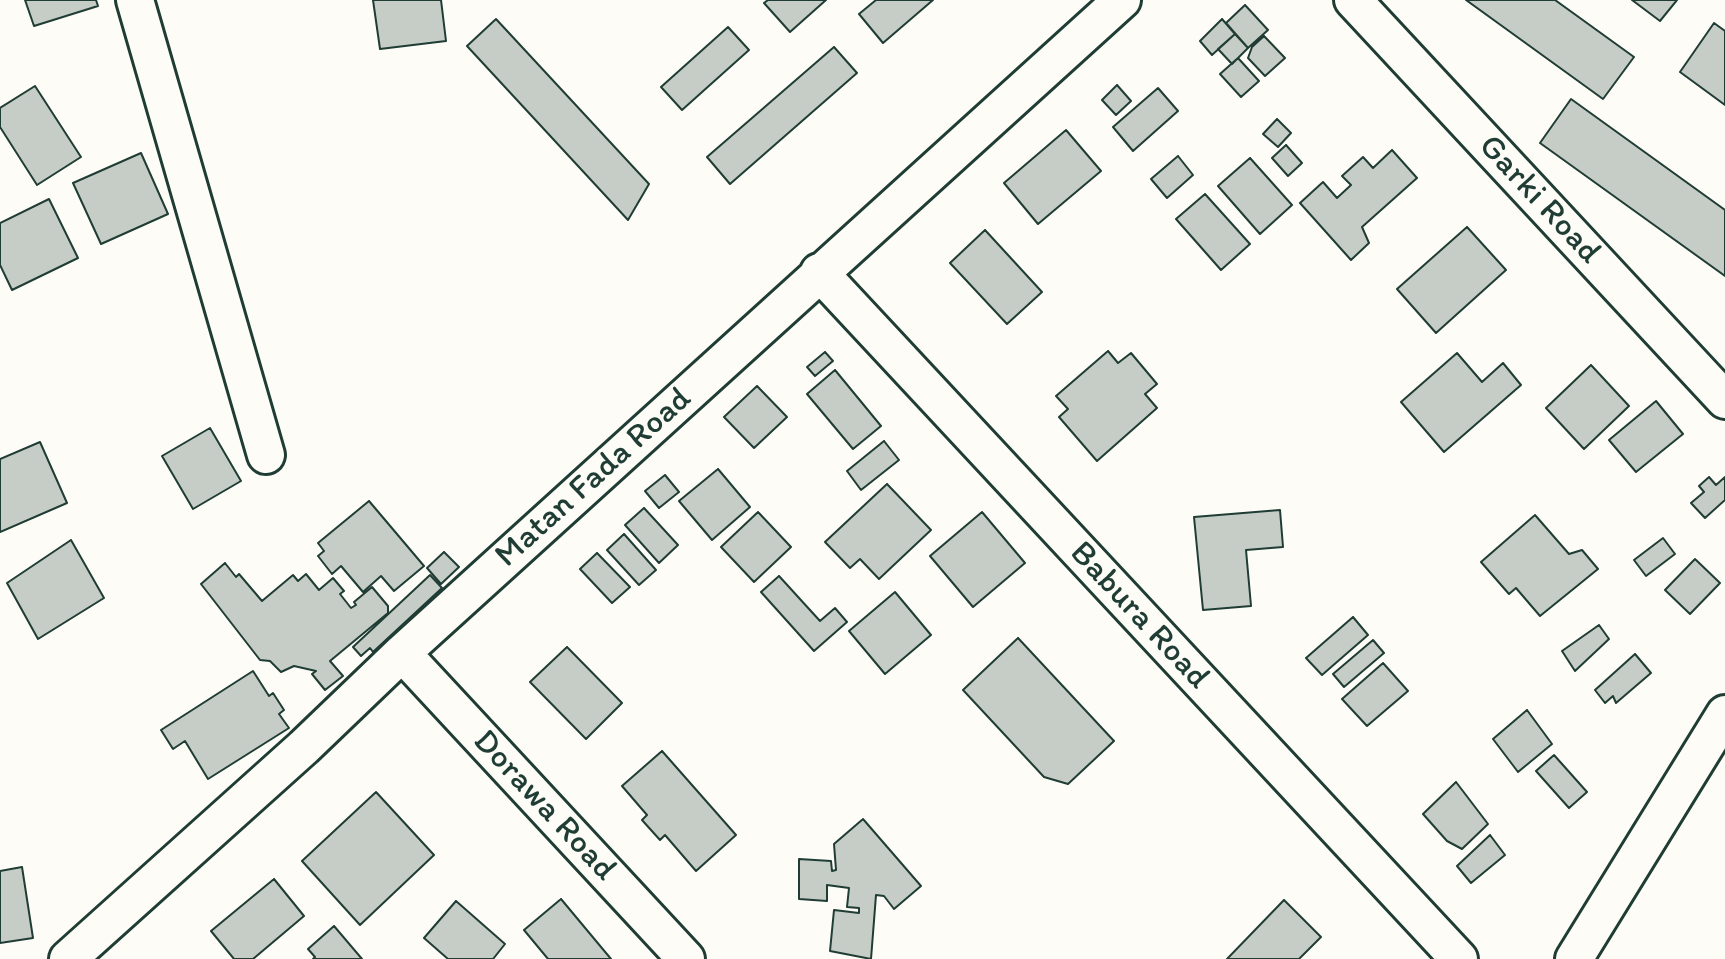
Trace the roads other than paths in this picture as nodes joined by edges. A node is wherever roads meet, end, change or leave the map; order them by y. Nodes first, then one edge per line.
1 (135, 0) edge
2 (1122, 0) edge
3 (1353, 0) edge
4 (819, 272) junction
5 (1725, 400) edge
6 (266, 455) dead end
7 (402, 653) junction
8 (1725, 714) edge
9 (68, 959) edge
10 (686, 959) edge
11 (1459, 959) edge
12 (1574, 959) edge

1 - 6 street
2 - 4 street, Matan Fada Road
3 - 5 street, Garki Road
4 - 7 street, Matan Fada Road
4 - 11 street, Babura Road
7 - 9 street, Matan Fada Road
7 - 10 street, Dorawa Road
8 - 12 street

